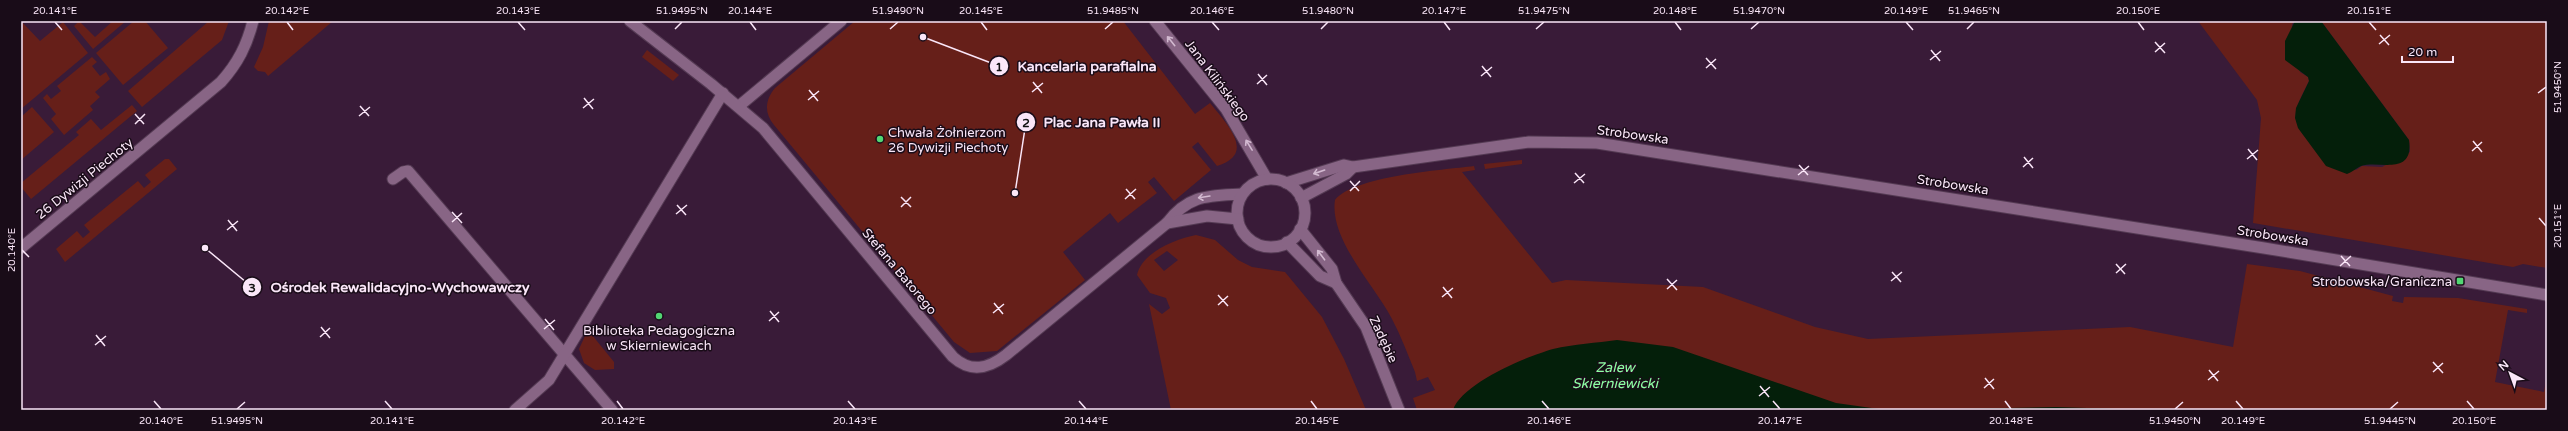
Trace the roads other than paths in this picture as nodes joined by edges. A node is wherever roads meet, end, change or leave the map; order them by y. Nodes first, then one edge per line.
1 (253, 21) edge
2 (630, 21) edge
3 (841, 21) edge
4 (1155, 21) edge
5 (723, 93) junction
6 (739, 106) junction
7 (1353, 167) junction
8 (393, 179) dead end
9 (1267, 179) junction
10 (1286, 183) junction
11 (1242, 194) junction
12 (1301, 198) junction
13 (1238, 219) junction
14 (1167, 223) junction
15 (1300, 229) junction
16 (1287, 242) junction
17 (21, 248) edge
18 (1336, 283) junction
19 (2547, 295) edge
20 (564, 355) junction
21 (515, 410) edge
22 (612, 410) edge
23 (1399, 410) edge

1 - 17 street, 26 Dywizji Piechoty
2 - 5 street, Stefana Batorego
3 - 6 street
9 -> 4 street, Jana Kilińskiego
5 - 6 street, Stefana Batorego
5 - 20 street
6 - 14 street, Stefana Batorego
7 -> 10 street, Strobowska
7 - 12 street, Strobowska
7 - 19 street, Strobowska
8 - 20 street
9 - 10 street
9 - 11 street
10 - 12 street
11 - 13 street
11 -> 14 street, Stefana Batorego
12 - 15 street
13 - 14 street, Stefana Batorego
13 - 16 street
15 - 16 street
18 -> 15 street, Zadębie
16 - 18 street, Zadębie
18 - 23 street, Zadębie
20 - 21 street
20 - 22 street

